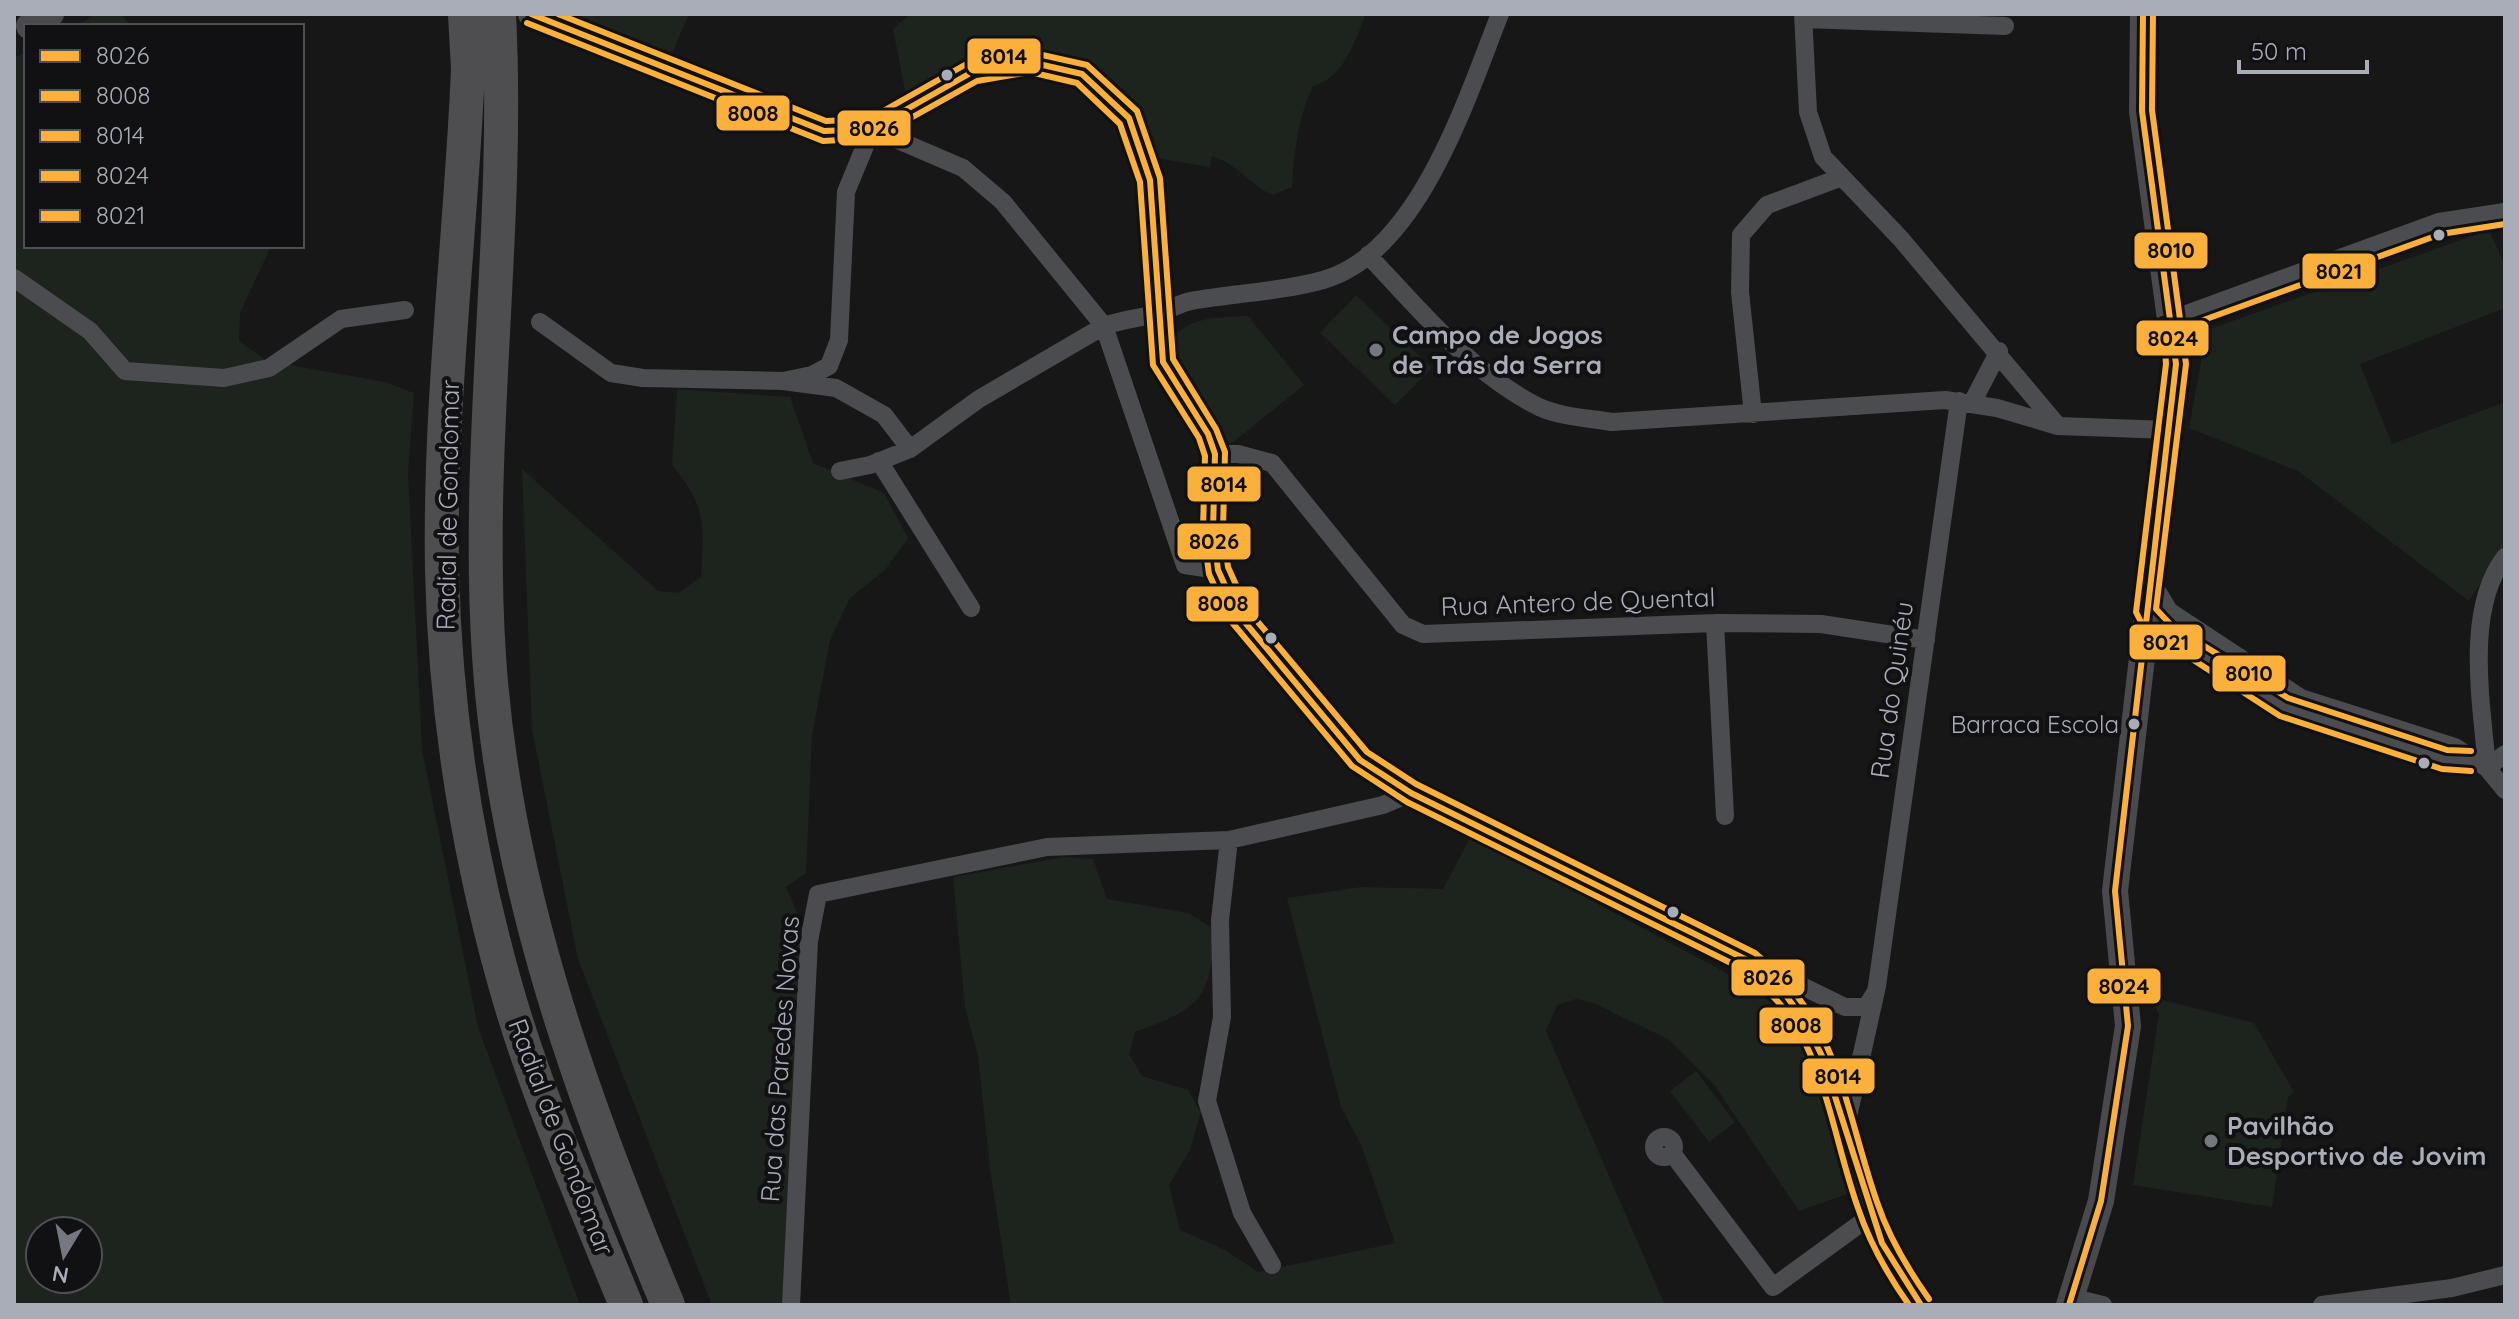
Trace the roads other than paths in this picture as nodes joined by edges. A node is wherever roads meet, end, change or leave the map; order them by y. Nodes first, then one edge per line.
1 (51, 14) edge
2 (465, 14) edge
3 (499, 14) edge
4 (1500, 14) edge
5 (2143, 14) edge
6 (1804, 16) edge
7 (543, 18) edge
8 (33, 24) edge
9 (2005, 26) dead end
10 (872, 129) junction
11 (1842, 177) junction
12 (2503, 220) edge
13 (1368, 255) junction
14 (14, 278) edge
15 (405, 310) dead end
16 (1158, 313) junction
17 (2173, 321) junction
18 (540, 322) dead end
19 (1104, 326) junction
20 (1999, 351) junction
21 (783, 381) junction
22 (1966, 402) junction
23 (1753, 414) junction
24 (2058, 426) junction
25 (2168, 430) junction
26 (910, 449) junction
27 (1215, 454) junction
28 (879, 461) junction
29 (840, 471) dead end
30 (2505, 557) edge
31 (1218, 570) junction
32 (2150, 579) junction
33 (971, 608) dead end
34 (2147, 621) junction
35 (1715, 623) junction
36 (2184, 623) junction
37 (1926, 640) junction
38 (2185, 646) junction
39 (2139, 672) junction
40 (2505, 754) edge
41 (2479, 764) junction
42 (2505, 790) edge
43 (1411, 793) junction
44 (1725, 816) dead end
45 (1229, 840) junction
46 (1751, 962) junction
47 (1877, 986) junction
48 (1826, 997) junction
49 (1799, 1009) junction
50 (1847, 1134) junction
51 (1672, 1153) dead end
52 (1872, 1215) junction
53 (1272, 1265) dead end
54 (2505, 1275) edge
55 (2070, 1301) edge
56 (626, 1305) edge
57 (668, 1305) edge
58 (791, 1305) edge
59 (1921, 1305) edge
60 (2103, 1305) edge
61 (2322, 1305) edge

1 - 8 main road
2 - 56 highway, Radial de Gondomar
3 - 57 highway, Radial de Gondomar
4 - 13 street
5 - 17 main road
6 - 9 street
6 - 11 street
7 - 10 main road
10 - 16 main road
10 - 19 street
10 - 21 street
11 - 20 street
11 - 23 street
12 - 17 street
13 - 16 street
13 - 23 street
14 - 15 street
16 - 19 street
16 - 27 main road
17 - 25 main road
18 - 21 street
19 - 26 street
19 - 31 street
20 - 22 street, Rua do Quinéu
20 - 24 street
21 - 26 street
22 - 23 street
22 - 24 street
22 - 37 street, Rua do Quinéu
24 - 25 street
25 - 32 main road
26 - 28 street
27 - 31 main road
27 - 35 street, Rua Antero de Quental
28 - 29 street
28 - 33 street
30 - 41 street
31 - 43 main road
32 - 34 main road
32 - 36 street
34 - 36 street
34 - 38 street
34 - 39 main road
35 - 37 street, Rua Antero de Quental
35 - 44 street
36 - 41 street
37 - 47 street, Rua do Quinéu
38 - 39 street
38 - 41 street
39 - 55 main road
40 - 41 street
41 - 42 street
43 - 45 street, Rua das Paredes Novas
43 - 46 main road
45 - 53 street
45 - 58 street, Rua das Paredes Novas
46 - 48 street
46 - 49 main road
47 - 48 street
47 - 50 street, Rua do Quinéu
48 - 49 street
49 - 50 main road
50 - 52 main road
51 - 52 street
52 - 59 main road
54 - 61 street
55 - 60 street

